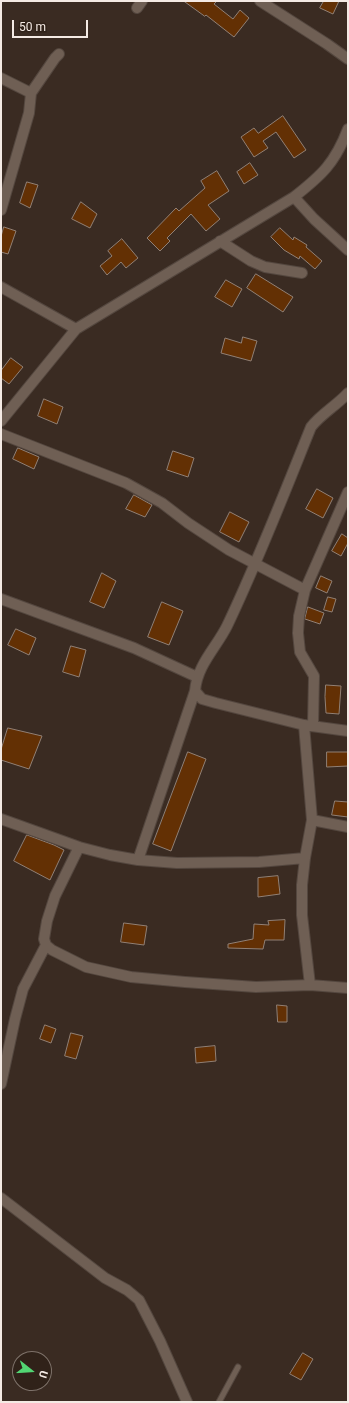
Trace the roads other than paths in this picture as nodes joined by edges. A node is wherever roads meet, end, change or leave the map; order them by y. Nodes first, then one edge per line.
1 (260, 1) edge
2 (59, 54) dead end
3 (348, 59) edge
4 (1, 78) edge
5 (31, 93) junction
6 (348, 129) edge
7 (294, 198) junction
8 (1, 210) edge
9 (220, 241) junction
10 (348, 250) edge
11 (302, 273) dead end
12 (1, 288) edge
13 (76, 329) junction
14 (346, 398) edge
15 (1, 421) edge
16 (1, 434) edge
17 (348, 492) edge
18 (256, 564) junction
19 (305, 590) junction
20 (1, 599) edge
21 (197, 677) junction
22 (195, 691) junction
23 (309, 726) junction
24 (348, 731) edge
25 (1, 819) edge
26 (312, 820) junction
27 (348, 827) edge
28 (79, 847) junction
29 (305, 858) junction
30 (138, 860) junction
31 (46, 945) junction
32 (310, 985) junction
33 (348, 988) edge
34 (1, 1084) edge
35 (1, 1198) edge
36 (238, 1367) dead end
37 (187, 1402) edge
38 (219, 1402) edge

1 - 3 street
2 - 5 street
4 - 5 street
5 - 8 street
6 - 7 street
7 - 9 street
7 - 10 street
9 - 11 street
9 - 13 street
12 - 13 street
13 - 15 street
14 - 18 street
16 - 18 street
17 - 19 street
18 - 19 street
18 - 21 street
19 - 23 street
20 - 21 street
21 - 22 street
22 - 23 street
22 - 30 street
23 - 24 street
23 - 26 street
25 - 28 street
26 - 27 street
26 - 29 street
28 - 30 street
28 - 31 street
29 - 30 street
29 - 32 street
31 - 32 street
31 - 34 street
32 - 33 street
35 - 37 street
36 - 38 lane

